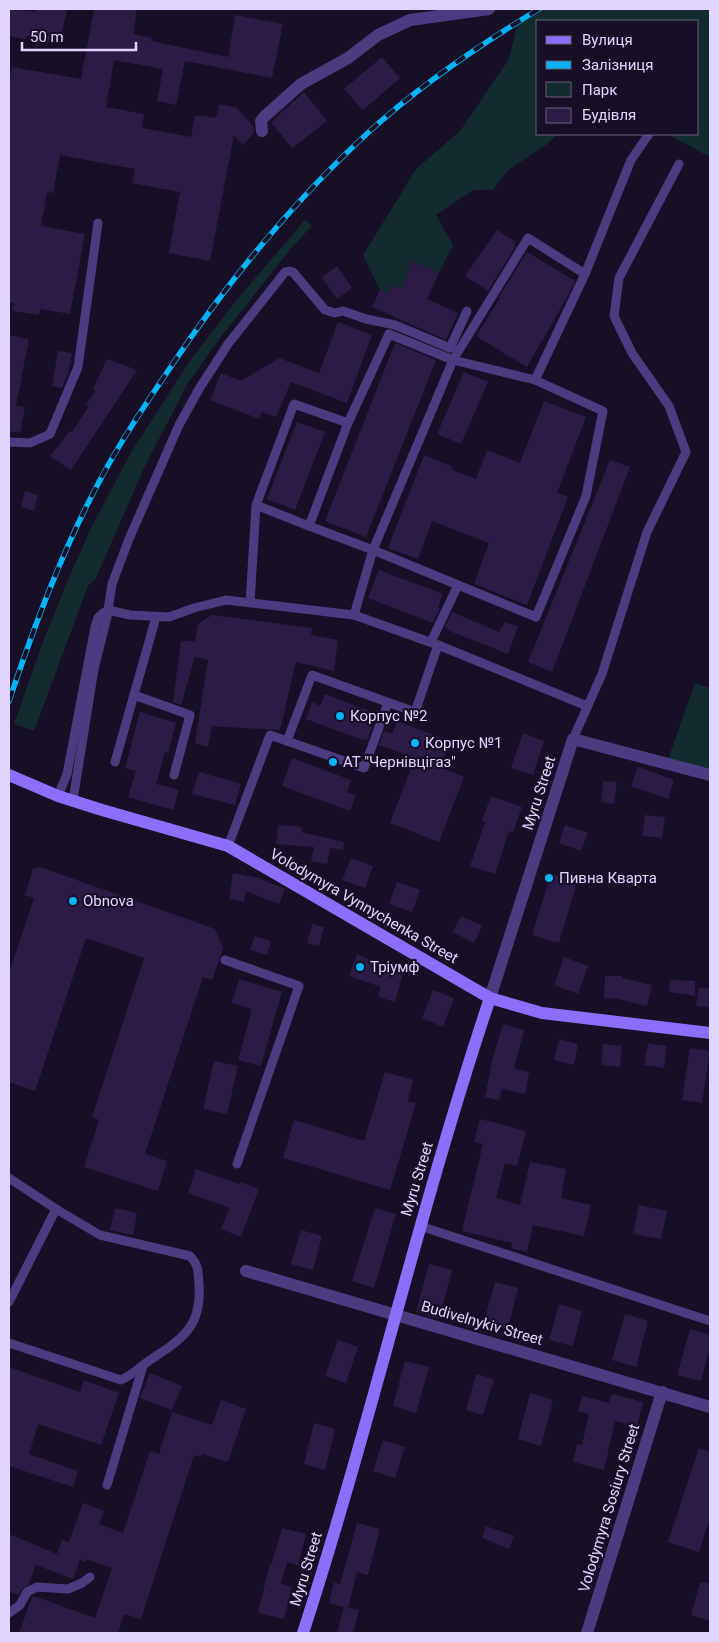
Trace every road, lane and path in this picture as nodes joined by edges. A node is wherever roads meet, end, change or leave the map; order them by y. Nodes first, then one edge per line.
1 (489, 9) edge
2 (262, 131) dead end
3 (648, 135) edge
4 (679, 164) dead end
5 (98, 224) dead end
6 (585, 274) junction
7 (466, 311) dead end
8 (453, 360) junction
9 (535, 380) junction
10 (348, 423) junction
11 (9, 442) edge
12 (256, 505) junction
13 (309, 526) junction
14 (373, 550) junction
15 (458, 584) junction
16 (250, 603) junction
17 (108, 610) junction
18 (354, 615) junction
19 (156, 617) junction
20 (434, 644) junction
21 (134, 695) junction
22 (388, 703) junction
23 (588, 706) junction
24 (573, 738) junction
25 (287, 741) junction
26 (115, 762) dead end
27 (9, 775) edge
28 (174, 775) dead end
29 (710, 776) edge
30 (58, 796) junction
31 (72, 800) junction
32 (228, 846) junction
33 (225, 960) dead end
34 (490, 998) junction
35 (710, 1033) edge
36 (238, 1164) dead end
37 (9, 1178) edge
38 (56, 1209) junction
39 (420, 1226) junction
40 (246, 1271) dead end
41 (9, 1303) edge
42 (396, 1316) junction
43 (710, 1321) edge
44 (9, 1343) edge
45 (143, 1365) junction
46 (662, 1392) junction
47 (710, 1407) edge
48 (107, 1485) dead end
49 (90, 1577) dead end
50 (9, 1613) edge
51 (304, 1633) edge
52 (586, 1633) edge

1 - 2 street
3 - 6 lane
4 - 23 lane
5 - 11 lane
6 - 8 lane
6 - 9 lane
7 - 17 lane
8 - 9 lane
8 - 10 lane
8 - 14 lane
9 - 15 lane
10 - 12 lane
10 - 13 lane
12 - 13 lane
12 - 16 lane
13 - 14 lane
14 - 15 lane
14 - 18 lane
15 - 20 lane
16 - 18 lane
16 - 19 lane
17 - 19 lane
17 - 30 lane
17 - 31 lane
18 - 20 lane
19 - 21 lane
20 - 22 lane
20 - 23 lane
21 - 26 lane
21 - 28 lane
22 - 25 lane
22 - 25 lane
23 - 24 lane
24 - 29 street
24 - 34 street, Myru Street
25 - 32 lane
27 - 30 main road, Volodymyra Vynnychenka Street
30 - 31 main road, Volodymyra Vynnychenka Street
31 - 32 main road, Volodymyra Vynnychenka Street
32 - 34 main road, Volodymyra Vynnychenka Street
33 - 36 lane
34 - 35 main road, Volodymyra Vynnychenka Street
34 - 39 main road, Myru Street
37 - 38 lane
38 - 41 lane
38 - 45 lane
39 - 42 main road, Myru Street
39 - 43 lane
40 - 42 street, Budivelnykiv Street
42 - 46 street, Budivelnykiv Street
42 - 51 main road, Myru Street
44 - 45 lane
45 - 48 lane
46 - 47 street, Budivelnykiv Street
46 - 52 street, Volodymyra Sosiury Street
49 - 50 lane

